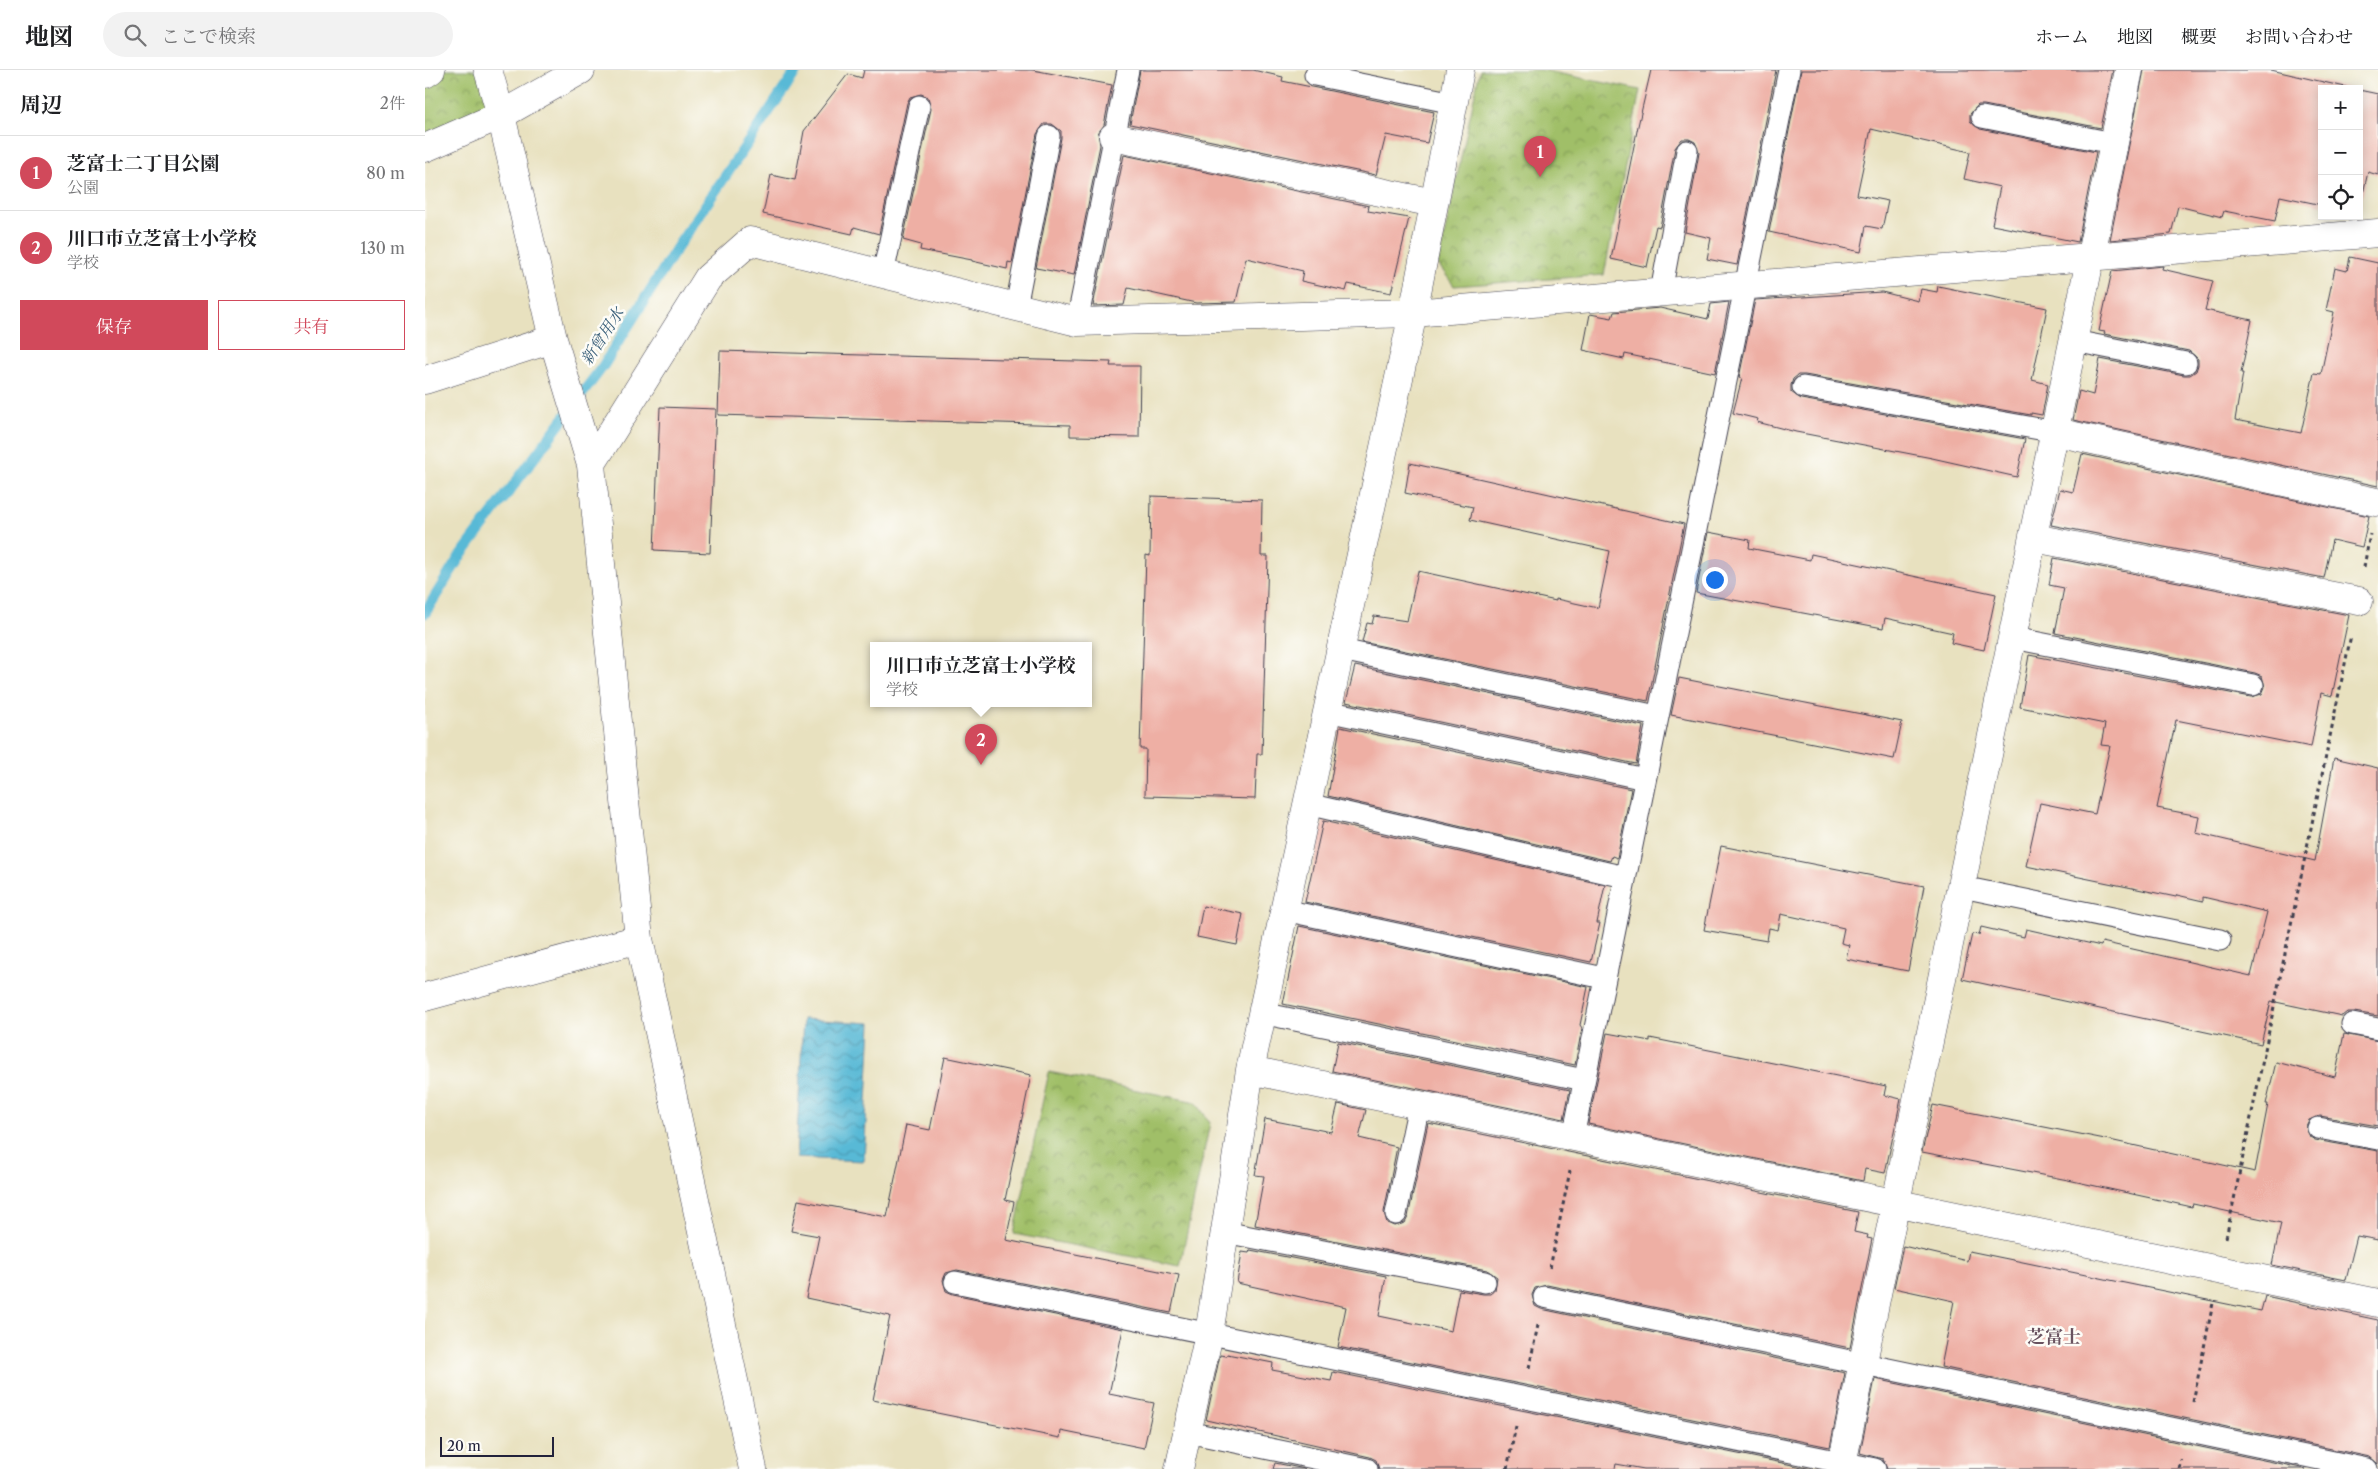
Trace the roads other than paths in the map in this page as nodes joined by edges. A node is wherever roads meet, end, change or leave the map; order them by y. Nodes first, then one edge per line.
1 (431, 70) edge
2 (488, 70) edge
3 (581, 70) edge
4 (1128, 70) edge
5 (1460, 70) edge
6 (1789, 70) edge
7 (2129, 70) edge
8 (425, 74) edge
9 (1315, 75) dead end
10 (1454, 103) junction
11 (919, 106) dead end
12 (501, 115) junction
13 (1982, 117) dead end
14 (1049, 136) dead end
15 (1113, 137) junction
16 (2113, 143) junction
17 (425, 148) edge
18 (1687, 151) dead end
19 (1434, 204) junction
20 (2378, 233) edge
21 (2091, 258) junction
22 (883, 274) junction
23 (1745, 285) junction
24 (1661, 292) junction
25 (1016, 307) junction
26 (1413, 313) junction
27 (1077, 322) junction
28 (553, 339) junction
29 (2074, 340) junction
30 (2186, 362) dead end
31 (425, 380) edge
32 (1803, 387) dead end
33 (2056, 432) junction
34 (591, 465) junction
35 (2376, 502) road end
36 (2034, 538) junction
37 (2359, 601) road end
38 (2013, 638) junction
39 (1341, 650) junction
40 (2253, 685) dead end
41 (1327, 711) junction
42 (1657, 716) junction
43 (1645, 779) junction
44 (1307, 804) junction
45 (1625, 877) junction
46 (1961, 887) junction
47 (1284, 910) junction
48 (639, 939) junction
49 (2220, 940) dead end
50 (1604, 978) junction
51 (425, 998) edge
52 (1262, 1013) junction
53 (2351, 1024) dead end
54 (2378, 1029) edge
55 (1250, 1070) junction
56 (1584, 1080) junction
57 (1419, 1105) junction
58 (2318, 1128) dead end
59 (1573, 1137) junction
60 (2378, 1139) edge
61 (1896, 1204) junction
62 (1396, 1214) dead end
63 (1225, 1232) junction
64 (955, 1282) dead end
65 (1485, 1282) dead end
66 (1544, 1297) dead end
67 (2378, 1303) edge
68 (1209, 1334) junction
69 (1863, 1363) junction
70 (1187, 1432) junction
71 (1842, 1466) edge
72 (753, 1469) edge
73 (1179, 1469) edge
74 (1367, 1469) edge
75 (1875, 1469) edge
76 (2367, 1469) edge

1 - 8 main road
2 - 12 main road
3 - 12 main road
4 - 15 lane
5 - 10 main road
6 - 23 lane
7 - 16 main road
9 - 10 lane
10 - 19 main road
11 - 22 lane
12 - 17 main road
12 - 28 main road
13 - 16 lane
14 - 25 lane
15 - 19 main road
15 - 27 lane
16 - 21 main road
18 - 24 lane
19 - 26 main road
20 - 21 main road
21 - 23 main road
21 - 29 main road
22 - 25 main road
22 - 34 main road
23 - 24 main road
23 - 42 lane
24 - 26 main road
25 - 27 main road
26 - 27 main road
26 - 39 main road
28 - 31 main road
28 - 34 main road
29 - 30 lane
29 - 33 main road
32 - 33 lane
33 - 35 main road
33 - 36 main road
34 - 48 main road
36 - 37 main road
36 - 38 main road
38 - 40 lane
38 - 46 main road
39 - 41 main road
39 - 42 lane
41 - 43 lane
41 - 44 main road
42 - 43 lane
43 - 45 lane
44 - 45 lane
44 - 47 main road
45 - 50 lane
46 - 49 lane
46 - 61 main road
47 - 50 lane
47 - 52 main road
48 - 51 main road
48 - 72 main road
50 - 56 lane
52 - 55 main road
52 - 56 lane
53 - 54 lane
55 - 57 main road
55 - 63 main road
56 - 59 lane
57 - 59 main road
57 - 62 lane
58 - 60 lane
59 - 61 main road
61 - 67 main road
61 - 69 main road
63 - 65 lane
63 - 68 main road
64 - 68 lane
66 - 69 lane
68 - 70 main road
68 - 71 lane
69 - 71 main road
69 - 76 lane
70 - 73 main road
70 - 74 lane
71 - 75 lane

